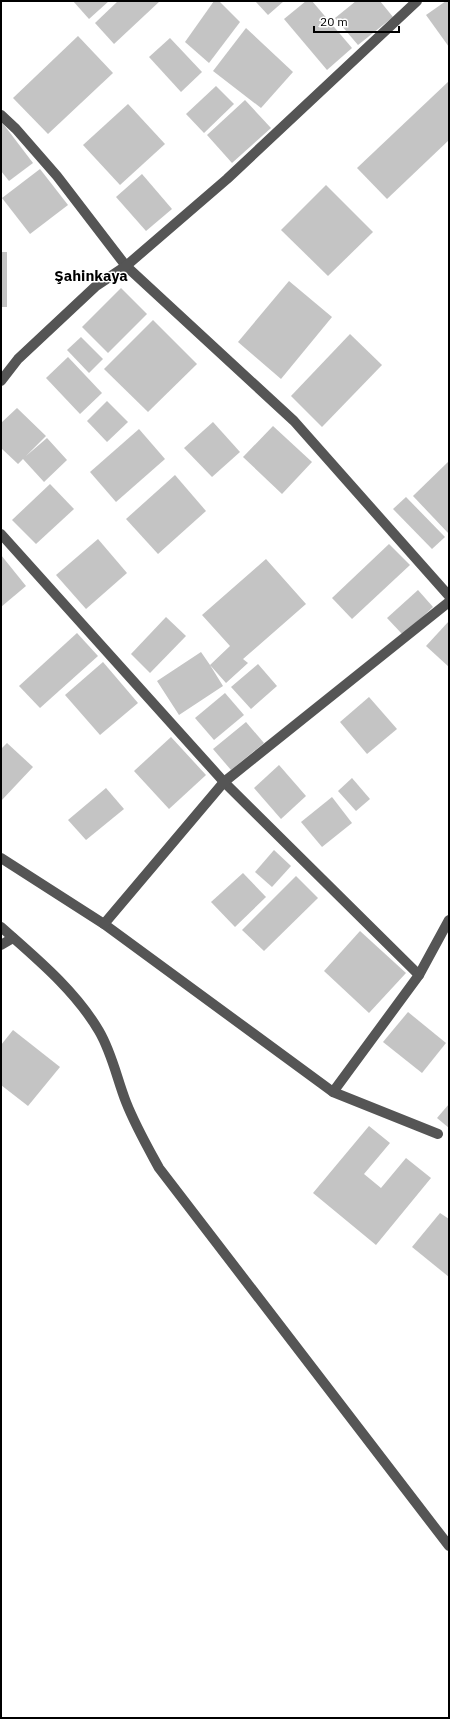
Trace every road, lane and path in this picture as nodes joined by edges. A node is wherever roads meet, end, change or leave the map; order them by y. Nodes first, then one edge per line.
1 (417, 1) edge
2 (1, 115) edge
3 (126, 266) junction
4 (1, 381) edge
5 (1, 534) edge
6 (449, 596) edge
7 (449, 602) edge
8 (224, 782) junction
9 (1, 858) edge
10 (449, 920) edge
11 (104, 924) junction
12 (1, 927) edge
13 (13, 938) junction
14 (1, 945) edge
15 (419, 975) junction
16 (333, 1092) junction
17 (438, 1134) dead end
18 (449, 1546) edge

1 - 3 street
2 - 3 street
3 - 4 street
3 - 6 street
5 - 8 street
7 - 8 street
8 - 11 street
8 - 15 street
9 - 11 street
10 - 15 street
11 - 16 street
12 - 13 street
13 - 14 street
13 - 18 street
15 - 16 street
16 - 17 street

